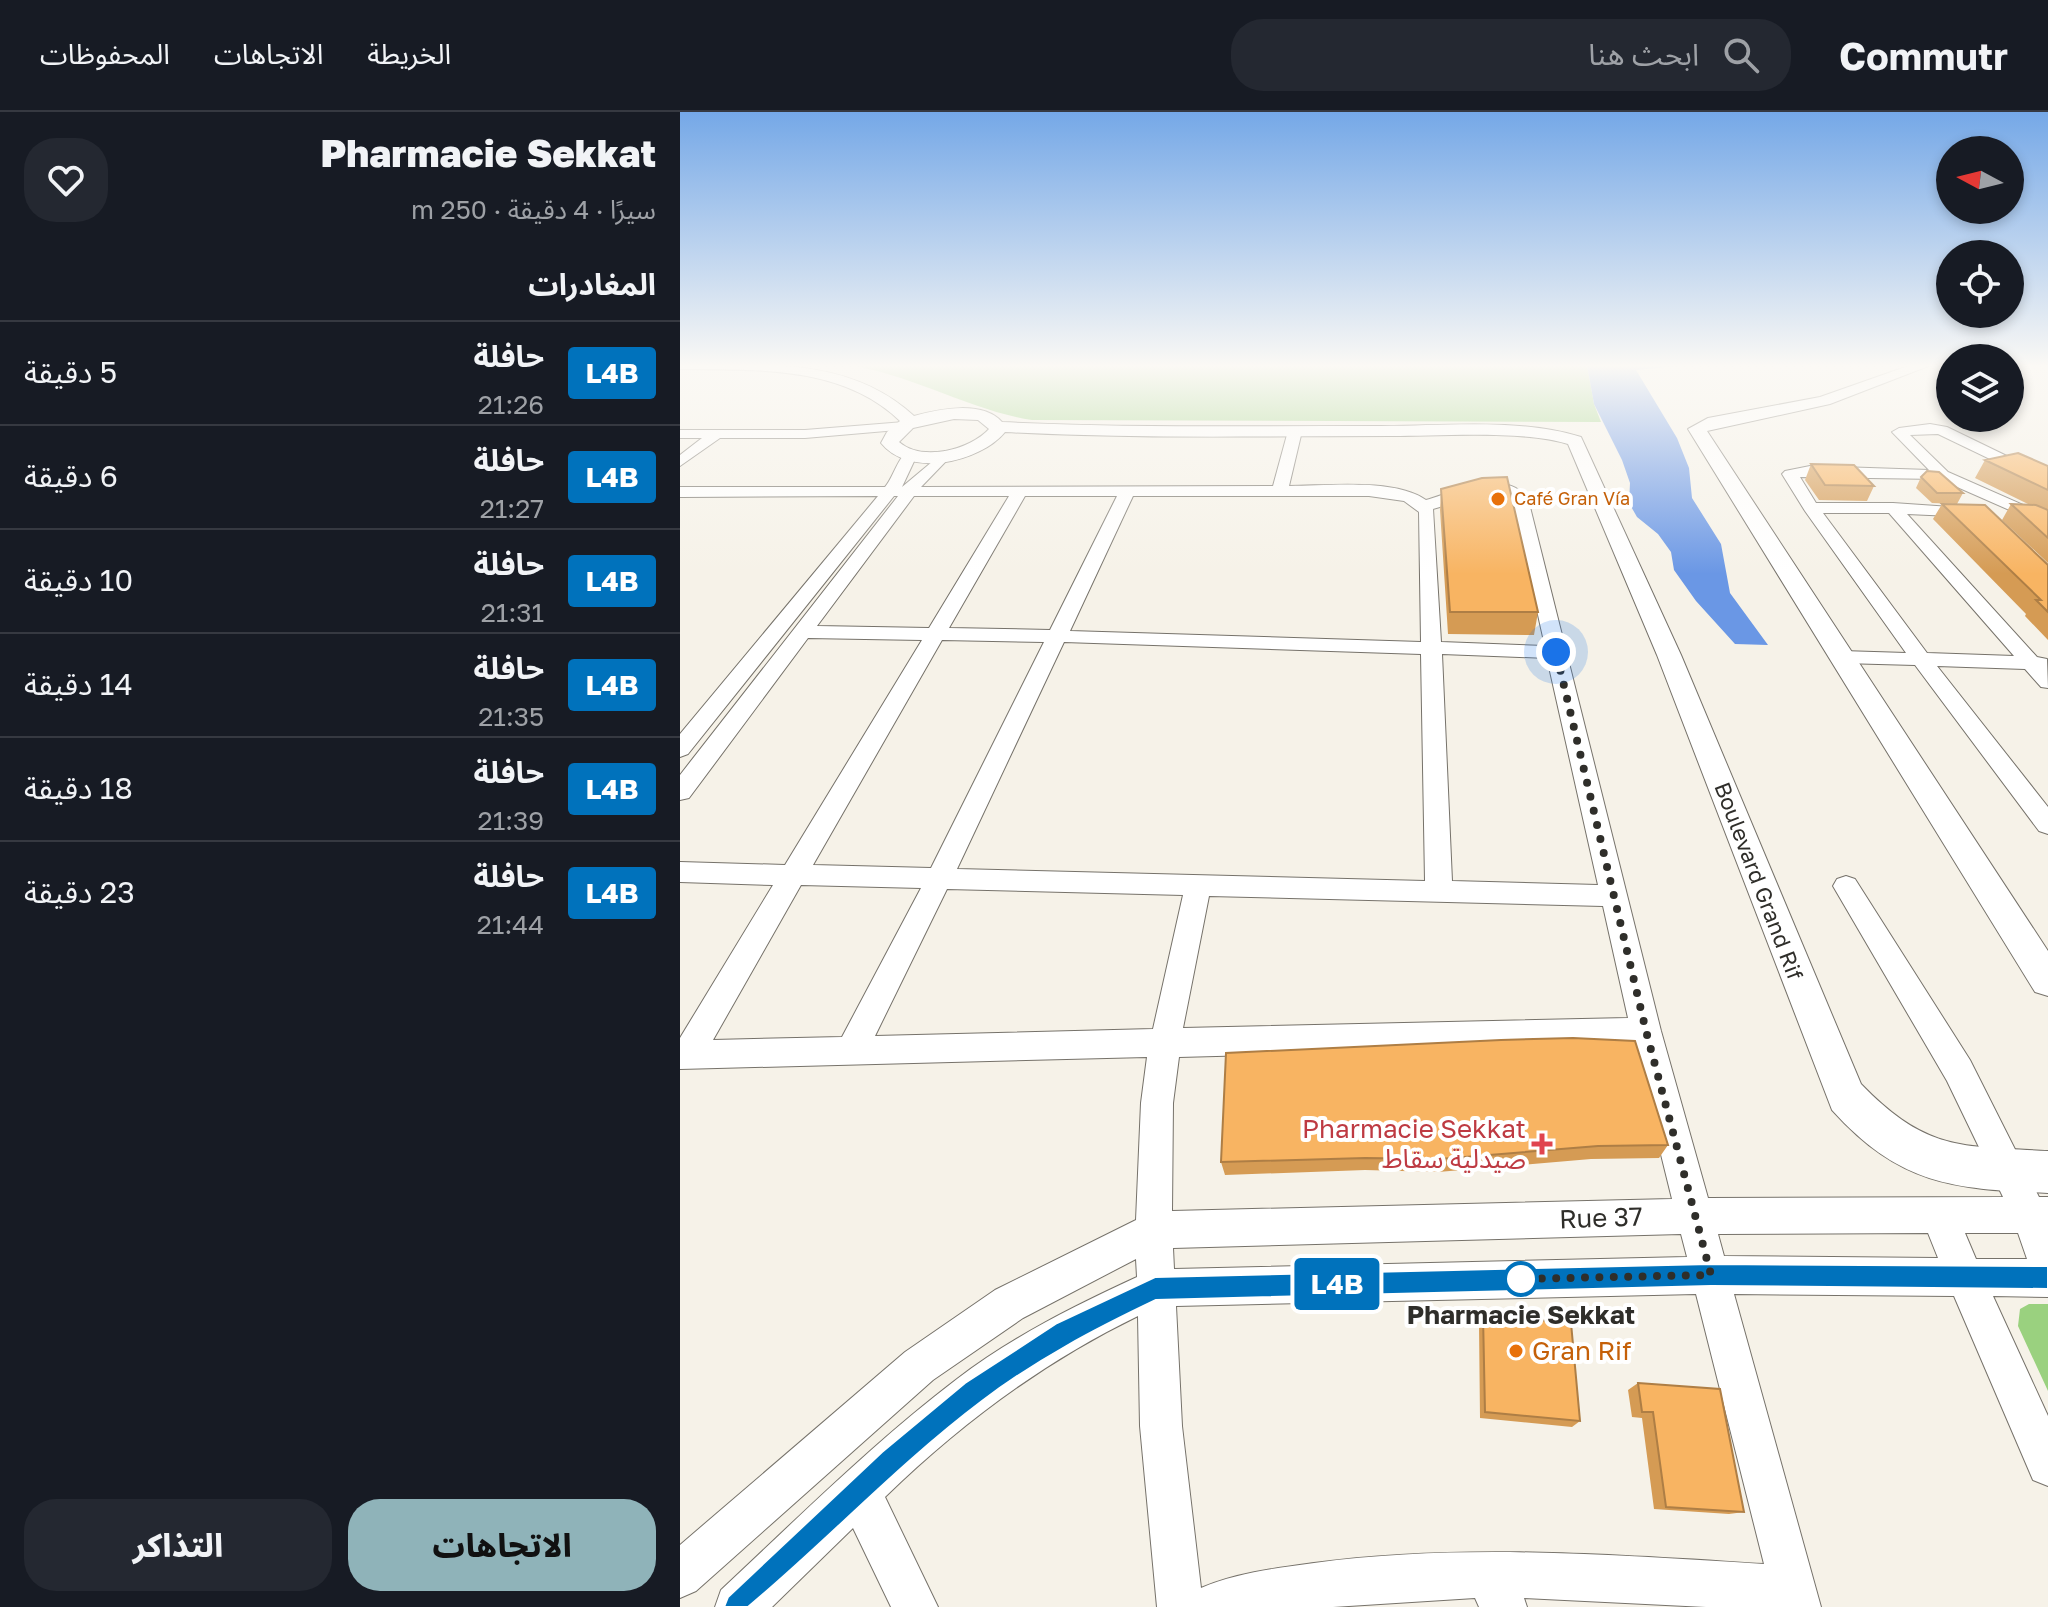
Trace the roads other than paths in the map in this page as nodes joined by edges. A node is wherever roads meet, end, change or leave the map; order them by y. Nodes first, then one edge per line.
1 (716, 435) edge
2 (812, 435) edge
3 (893, 435) edge
4 (996, 435) edge
5 (1294, 435) edge
6 (1555, 435) edge
7 (1700, 435) edge
8 (1902, 435) edge
9 (1952, 435) edge
10 (890, 443) junction
11 (910, 455) junction
12 (945, 455) junction
13 (680, 462) edge
14 (1943, 475) junction
15 (2048, 482) edge
16 (1128, 490) junction
17 (1280, 490) junction
18 (890, 491) junction
19 (911, 491) junction
20 (1020, 491) junction
21 (680, 492) edge
22 (1424, 506) junction
23 (1811, 508) junction
24 (1893, 508) junction
25 (2029, 513) junction
26 (1987, 518) junction
27 (2048, 522) edge
28 (803, 632) junction
29 (937, 634) junction
30 (1056, 636) junction
31 (1431, 648) junction
32 (1556, 652) junction
33 (1842, 657) junction
34 (1921, 659) junction
35 (2040, 663) edge
36 (2048, 682) edge
37 (680, 749) edge
38 (680, 792) edge
39 (2048, 825) edge
40 (680, 872) edge
41 (794, 874) junction
42 (940, 877) junction
43 (1198, 886) junction
44 (1846, 886) dead end
45 (1439, 892) junction
46 (1615, 896) junction
47 (2048, 981) edge
48 (1646, 1031) junction
49 (1165, 1043) junction
50 (851, 1051) junction
51 (683, 1055) edge
52 (2011, 1170) junction
53 (2048, 1172) edge
54 (1938, 1215) junction
55 (2039, 1215) edge
56 (1697, 1216) junction
57 (1154, 1230) junction
58 (2048, 1265) edge
59 (1711, 1275) junction
60 (2048, 1278) edge
61 (1966, 1279) junction
62 (1155, 1288) junction
63 (2048, 1465) edge
64 (859, 1492) junction
65 (680, 1575) edge
66 (1495, 1590) edge
67 (1796, 1598) edge
68 (738, 1607) edge
69 (915, 1607) edge
70 (1180, 1607) edge
71 (1211, 1607) edge

1 - 13 street
2 - 10 street
3 - 10 main road
4 - 12 main road
5 - 17 street
6 - 52 main road, Boulevard Grand Rif
7 - 33 main road
8 - 14 street
9 - 15 street
10 - 11 main road
11 - 12 main road
11 - 18 street
12 - 19 street
14 - 23 street
14 - 25 street
14 - 26 street
16 - 17 street
16 - 20 street
16 - 30 street
17 - 22 street
18 - 19 street
18 - 21 street
18 - 37 street
19 - 20 street
19 - 28 street
20 - 29 street
22 - 31 street
22 - 32 street
23 - 24 street
23 - 34 street
24 - 26 street
24 - 35 street
25 - 26 street
25 - 27 street
28 - 29 street
28 - 38 street
29 - 30 street
29 - 41 street
30 - 31 street
30 - 42 street
31 - 32 street
31 - 45 street
32 - 46 street
33 - 34 street
33 - 47 main road
34 - 35 street
34 - 39 street
35 - 36 street
40 - 41 street
41 - 42 street
41 - 51 street
42 - 43 street
42 - 50 street
43 - 45 street
43 - 49 street
44 - 52 street
45 - 46 street
46 - 48 street
48 - 49 street
48 - 56 street
49 - 50 street
49 - 57 street
50 - 51 street
52 - 53 main road, Boulevard Grand Rif
52 - 55 street
54 - 55 street, Rue 37
54 - 56 street, Rue 37
54 - 61 street
55 - 58 street
56 - 57 street, Rue 37
56 - 59 street
57 - 62 street
57 - 65 street
59 - 61 street
59 - 62 street
59 - 67 street
60 - 61 street
61 - 63 street
62 - 64 street
62 - 70 street
64 - 68 street
64 - 69 street
66 - 67 street
66 - 71 street

